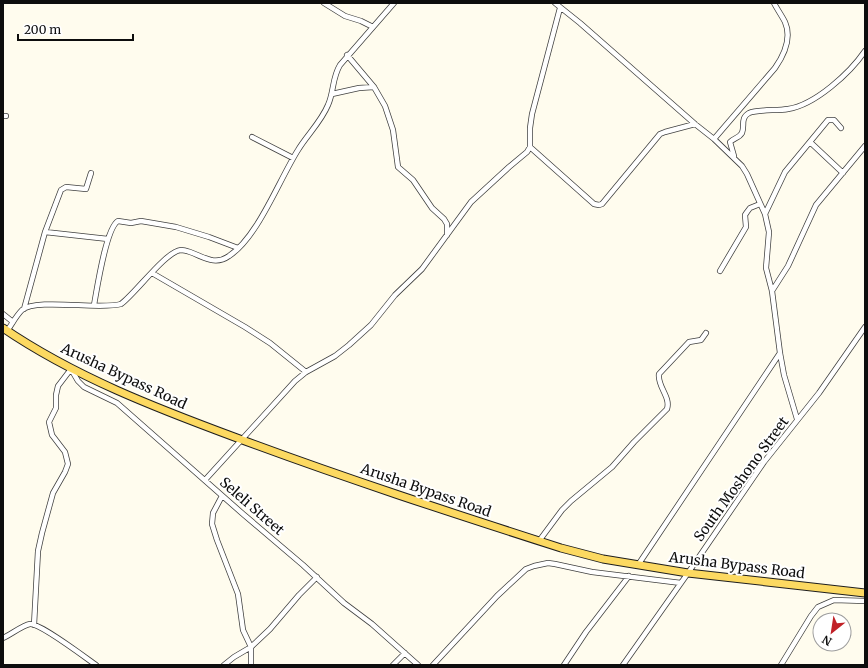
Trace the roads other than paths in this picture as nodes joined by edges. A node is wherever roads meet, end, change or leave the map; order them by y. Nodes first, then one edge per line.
1 (324, 3) edge
2 (394, 3) edge
3 (555, 3) edge
4 (774, 3) edge
5 (560, 8) junction
6 (373, 27) junction
7 (865, 51) edge
8 (347, 55) junction
9 (374, 87) junction
10 (332, 94) junction
11 (695, 124) junction
12 (841, 128) dead end
13 (252, 137) dead end
14 (714, 139) junction
15 (810, 142) junction
16 (865, 146) edge
17 (530, 147) junction
18 (293, 158) junction
19 (734, 158) junction
20 (92, 173) dead end
21 (843, 173) junction
22 (760, 204) junction
23 (765, 214) junction
24 (45, 232) junction
25 (447, 235) junction
26 (108, 239) junction
27 (238, 248) junction
28 (720, 271) dead end
29 (152, 273) junction
30 (772, 291) junction
31 (94, 305) junction
32 (24, 309) junction
33 (3, 314) edge
34 (13, 322) junction
35 (865, 327) edge
36 (5, 329) edge
37 (706, 333) dead end
38 (780, 353) junction
39 (70, 368) junction
40 (306, 372) junction
41 (797, 419) junction
42 (242, 440) junction
43 (205, 480) junction
44 (222, 496) junction
45 (539, 541) junction
46 (638, 565) junction
47 (688, 573) junction
48 (629, 576) junction
49 (317, 577) junction
50 (681, 583) junction
51 (865, 592) edge
52 (865, 601) edge
53 (34, 625) junction
54 (3, 638) edge
55 (250, 647) junction
56 (405, 653) junction
57 (94, 665) edge
58 (224, 665) edge
59 (251, 665) edge
60 (393, 665) edge
61 (418, 665) edge
62 (433, 665) edge
63 (564, 665) edge
64 (623, 665) edge
65 (781, 665) edge

1 - 6 street
2 - 6 street
3 - 5 street
4 - 14 street
5 - 11 street
5 - 17 street
6 - 8 street
7 - 19 street
8 - 9 street
8 - 10 street
9 - 10 street
9 - 25 street
10 - 18 street
11 - 14 street
11 - 17 street
12 - 15 street
13 - 18 street
14 - 19 street
15 - 21 street
15 - 23 street
16 - 21 street
17 - 25 street
18 - 27 street
19 - 22 street
20 - 24 street
21 - 30 street
22 - 23 street
22 - 28 street
23 - 30 street
24 - 26 street
24 - 32 street
25 - 40 street
26 - 27 street
26 - 31 street
27 - 29 street
29 - 31 street
29 - 40 street
30 - 38 street
31 - 32 street
32 - 34 street
33 - 34 street
34 - 36 street
35 - 41 street, South Moshono Street
36 - 39 main road, Arusha Bypass Road
37 - 45 street
38 - 41 street
38 - 46 street
39 - 42 main road, Arusha Bypass Road
39 - 43 street, Seleli Street
39 - 53 street
40 - 42 street
41 - 47 street, South Moshono Street
42 - 43 street
42 - 45 main road, Arusha Bypass Road
43 - 44 street, Seleli Street
44 - 49 street, Seleli Street
44 - 55 street
45 - 46 main road, Arusha Bypass Road
46 - 47 main road, Arusha Bypass Road
47 - 50 street, South Moshono Street
47 - 51 main road, Arusha Bypass Road
48 - 50 street
48 - 62 street
48 - 63 street
49 - 55 street
49 - 56 street, Seleli Street
50 - 64 street, South Moshono Street
52 - 65 street
53 - 54 street
53 - 57 street
55 - 58 street
55 - 59 street
56 - 60 street
56 - 61 street, Seleli Street

